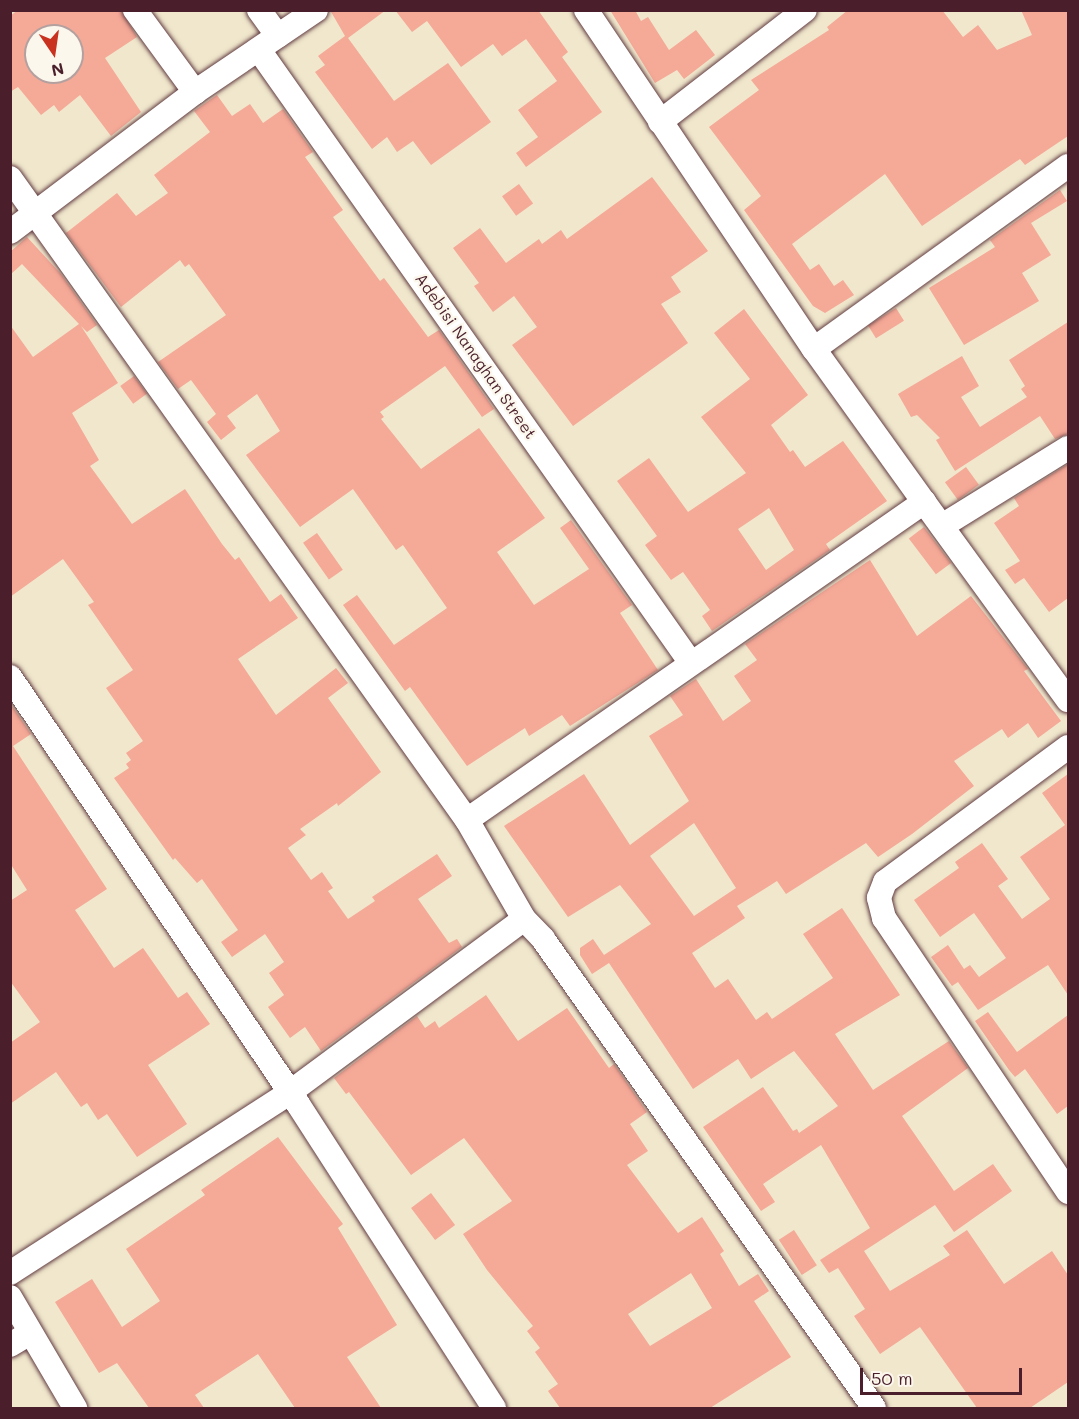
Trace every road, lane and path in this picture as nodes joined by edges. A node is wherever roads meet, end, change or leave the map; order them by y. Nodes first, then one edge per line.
1 (135, 10) edge
2 (259, 10) edge
3 (316, 10) edge
4 (586, 10) edge
5 (805, 10) edge
6 (268, 43) junction
7 (195, 92) junction
8 (660, 122) junction
9 (1068, 166) edge
10 (10, 178) edge
11 (35, 216) junction
12 (10, 232) edge
13 (814, 349) junction
14 (1068, 448) edge
15 (924, 502) junction
16 (942, 526) junction
17 (692, 663) junction
18 (10, 677) edge
19 (1068, 700) edge
20 (1068, 747) edge
21 (467, 820) junction
22 (524, 919) junction
23 (289, 1093) junction
24 (1068, 1192) edge
25 (10, 1273) edge
26 (10, 1298) edge
27 (20, 1339) edge
28 (75, 1408) edge
29 (494, 1408) edge
30 (874, 1408) edge

1 - 7 street
2 - 6 street, Adebisi Nanaghan Street
3 - 6 street
4 - 8 street
5 - 8 street
6 - 7 street
6 - 17 street, Adebisi Nanaghan Street
7 - 11 street
8 - 13 street
9 - 13 street
10 - 11 street
11 - 12 street
11 - 21 street
13 - 15 street
14 - 16 street
15 - 16 street
15 - 17 street
16 - 19 street
17 - 21 street
18 - 23 street
20 - 24 street
21 - 22 street
22 - 23 street
22 - 30 street
23 - 25 street
23 - 29 street
26 - 27 street
27 - 28 street

